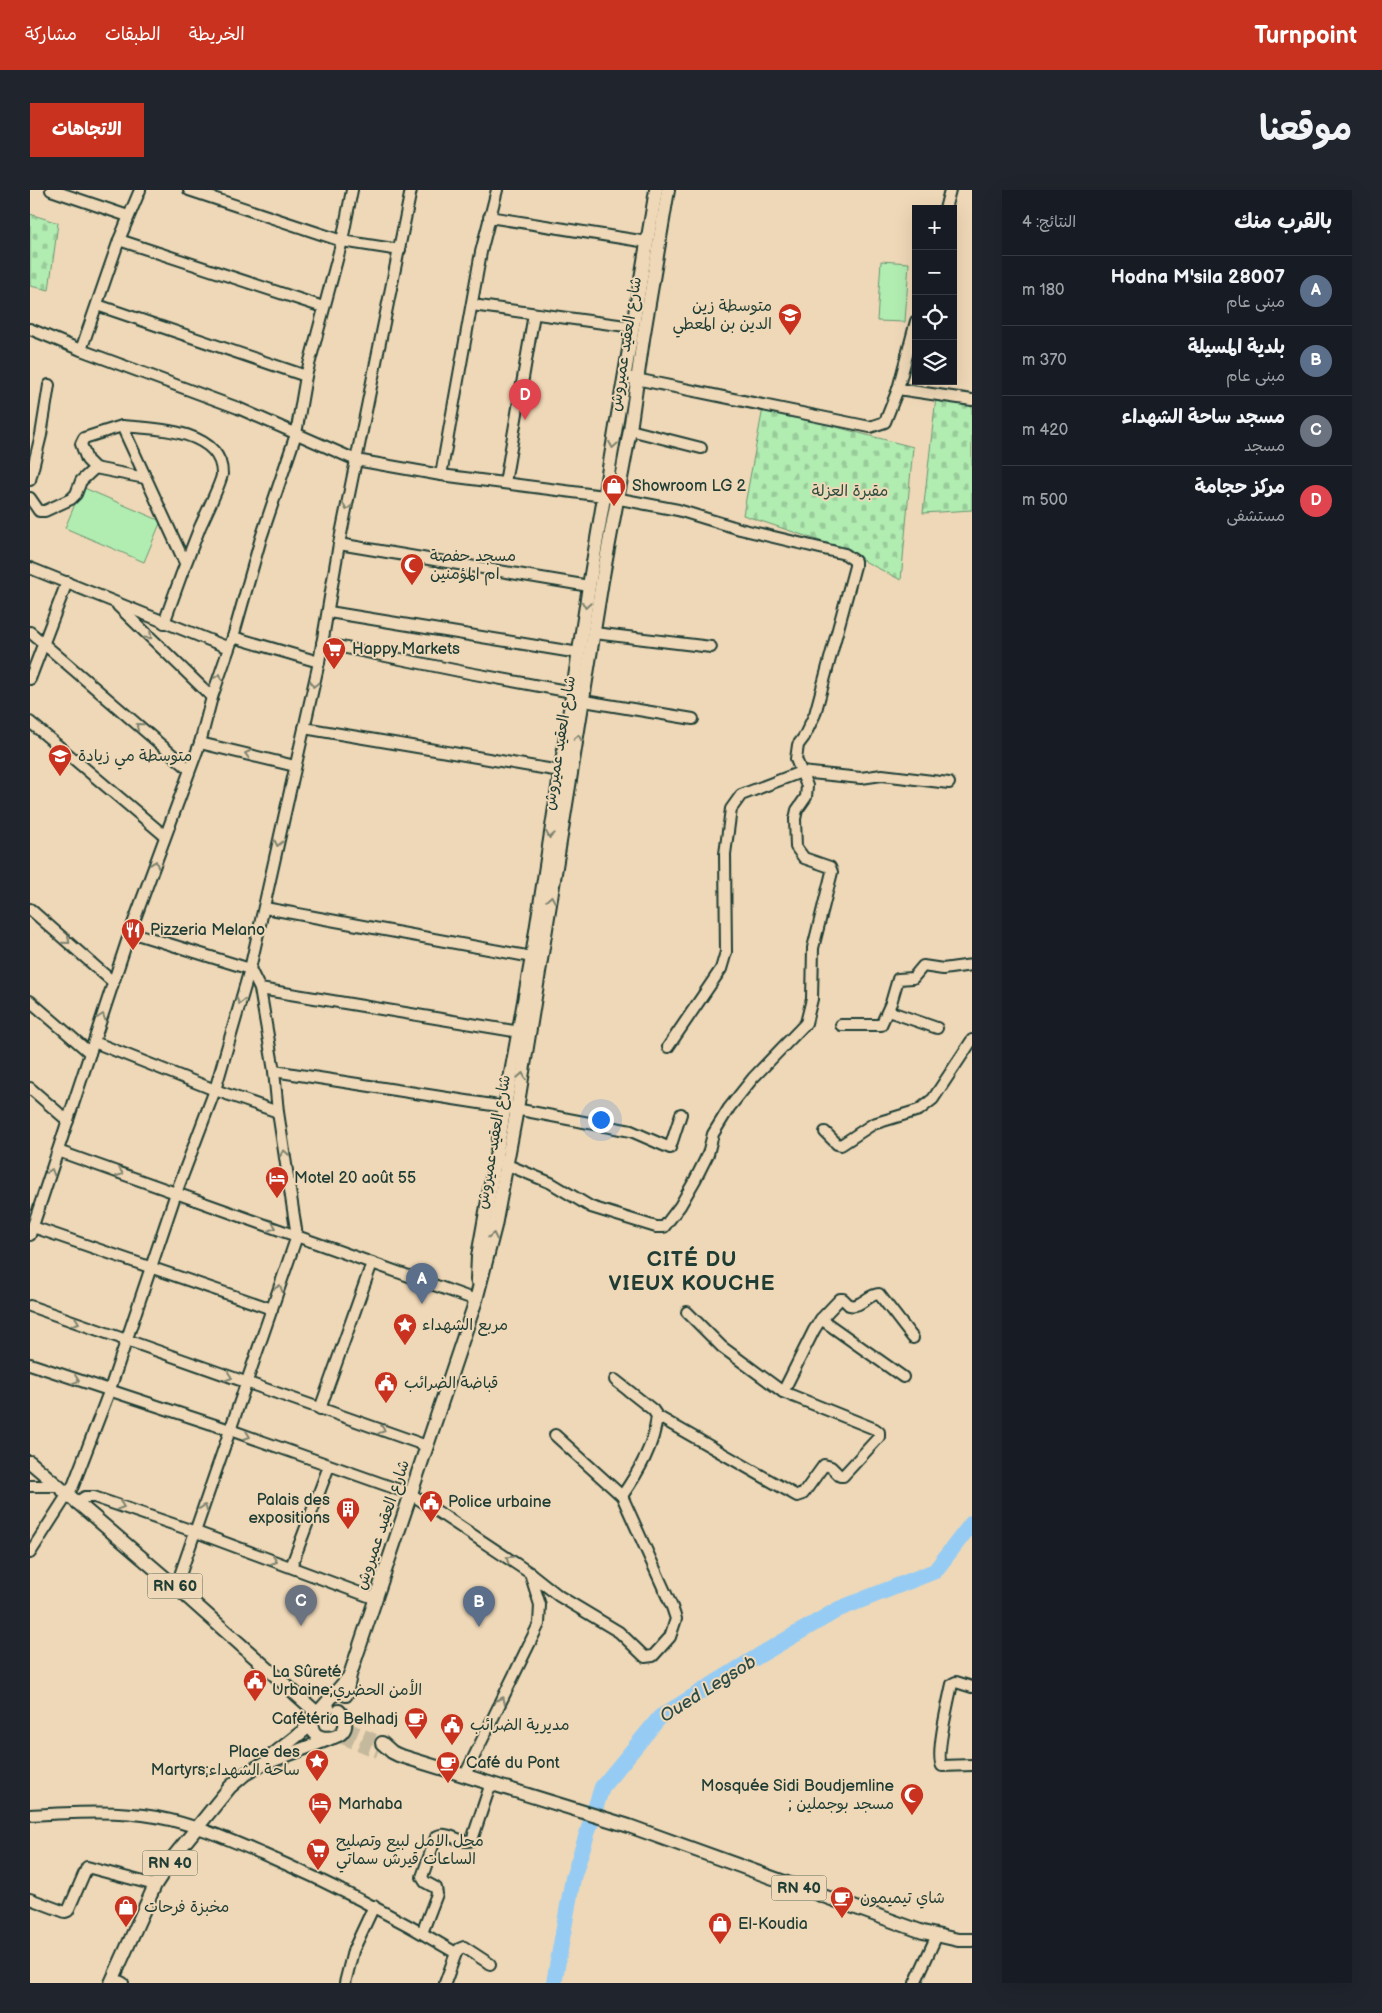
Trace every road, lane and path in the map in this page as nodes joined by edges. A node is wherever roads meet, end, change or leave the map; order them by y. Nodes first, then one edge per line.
1 (51, 190) edge
2 (140, 190) edge
3 (189, 190) edge
4 (352, 190) edge
5 (411, 190) edge
6 (497, 190) edge
7 (656, 190) edge
8 (668, 190) edge
9 (950, 190) edge
10 (947, 205) edge
11 (128, 216) junction
12 (489, 217) junction
13 (118, 240) junction
14 (342, 241) junction
15 (647, 242) junction
16 (400, 250) junction
17 (97, 304) junction
18 (472, 305) junction
19 (323, 307) junction
20 (534, 314) junction
21 (633, 327) junction
22 (30, 329) edge
23 (912, 336) edge
24 (81, 350) junction
25 (306, 376) junction
26 (631, 378) junction
27 (49, 385) dead end
28 (898, 389) junction
29 (972, 400) edge
30 (122, 426) junction
31 (630, 430) junction
32 (296, 434) junction
33 (701, 448) dead end
34 (356, 460) junction
35 (95, 468) junction
36 (441, 475) junction
37 (145, 478) junction
38 (30, 480) edge
39 (505, 483) junction
40 (610, 497) junction
41 (30, 498) edge
42 (339, 544) junction
43 (185, 563) junction
44 (30, 568) edge
45 (67, 582) junction
46 (589, 586) junction
47 (114, 602) junction
48 (328, 612) junction
49 (164, 623) junction
50 (30, 632) edge
51 (594, 633) junction
52 (233, 637) junction
53 (322, 643) junction
54 (44, 644) junction
55 (711, 647) dead end
56 (229, 648) junction
57 (579, 653) junction
58 (319, 662) junction
59 (30, 679) edge
60 (572, 692) junction
61 (212, 697) junction
62 (584, 701) junction
63 (693, 719) dead end
64 (30, 722) edge
65 (304, 728) junction
66 (200, 743) junction
67 (295, 766) junction
68 (189, 769) junction
69 (560, 771) junction
70 (801, 772) junction
71 (949, 783) dead end
72 (165, 836) junction
73 (265, 908) junction
74 (30, 910) edge
75 (130, 932) junction
76 (532, 957) junction
77 (972, 965) edge
78 (250, 969) junction
79 (113, 982) junction
80 (260, 989) junction
81 (30, 1001) edge
82 (888, 1011) junction
83 (841, 1025) dead end
84 (937, 1028) dead end
85 (520, 1032) junction
86 (972, 1040) edge
87 (94, 1042) junction
88 (668, 1047) dead end
89 (90, 1053) junction
90 (274, 1071) junction
91 (30, 1088) edge
92 (215, 1090) junction
93 (511, 1108) junction
94 (278, 1112) junction
95 (681, 1114) dead end
96 (68, 1121) junction
97 (825, 1132) dead end
98 (58, 1151) junction
99 (506, 1164) junction
100 (176, 1193) junction
101 (31, 1231) edge
102 (297, 1236) junction
103 (372, 1263) junction
104 (152, 1268) junction
105 (476, 1300) junction
106 (30, 1306) edge
107 (272, 1309) junction
108 (687, 1312) dead end
109 (821, 1319) junction
110 (913, 1338) dead end
111 (128, 1341) junction
112 (30, 1364) edge
113 (903, 1378) dead end
114 (614, 1380) dead end
115 (246, 1383) junction
116 (109, 1392) junction
117 (783, 1392) junction
118 (320, 1409) junction
119 (657, 1416) junction
120 (230, 1430) junction
121 (555, 1435) dead end
122 (427, 1446) junction
123 (30, 1462) edge
124 (328, 1466) junction
125 (30, 1486) edge
126 (56, 1486) junction
127 (411, 1494) junction
128 (622, 1496) junction
129 (72, 1500) junction
130 (196, 1532) junction
131 (30, 1553) edge
132 (291, 1567) junction
133 (530, 1573) junction
134 (176, 1587) junction
135 (376, 1599) junction
136 (350, 1676) junction
137 (972, 1687) edge
138 (335, 1719) junction
139 (380, 1748) tunnel mouth
140 (261, 1765) junction
141 (972, 1765) edge
142 (465, 1775) junction
143 (491, 1783) junction
144 (30, 1815) edge
145 (198, 1826) junction
146 (155, 1886) junction
147 (30, 1899) edge
148 (374, 1906) junction
149 (422, 1933) junction
150 (937, 1935) junction
151 (972, 1940) edge
152 (456, 1953) junction
153 (490, 1964) dead end
154 (116, 1981) edge
155 (345, 1983) edge
156 (445, 1983) edge
157 (915, 1983) edge

1 - 11 street
2 - 11 street
3 - 14 street
4 - 14 street
5 - 16 street
6 - 12 street
7 - 15 main road, شارع العقيد عميروش
8 - 26 main road, شارع العقيد عميروش
9 - 10 street
11 - 13 street
12 - 15 street
12 - 18 street
13 - 17 street
13 - 19 street
14 - 16 street
14 - 19 street
15 - 21 main road, شارع العقيد عميروش
16 - 34 street
17 - 24 street
17 - 25 street
18 - 20 street
18 - 36 street
19 - 25 street
20 - 21 street
20 - 39 street
21 - 26 main road, شارع العقيد عميروش
22 - 24 street
23 - 28 street
24 - 32 street
25 - 32 street
26 - 28 street
26 - 31 main road, شارع العقيد عميروش
26 -> 40 main road, شارع العقيد عميروش
27 - 38 street
28 - 29 street
30 - 35 street
30 - 37 street
30 - 43 street
31 - 33 street
31 - 40 main road, شارع العقيد عميروش
32 - 34 street
32 - 52 street
34 - 36 street
34 -> 42 street
35 - 37 street
35 - 41 street
36 - 39 street
37 - 43 street
39 - 40 street
40 - 46 main road, شارع العقيد عميروش
40 - 51 main road, شارع العقيد عميروش
40 - 70 street
42 - 46 street
42 - 48 street
43 - 49 street
44 - 45 street
45 - 47 street
45 - 54 street
46 -> 57 main road, شارع العقيد عميروش
47 - 49 street
47 -> 61 street
48 - 53 street
48 - 57 street
49 - 56 street
50 - 54 street
51 - 55 street
51 - 62 main road, شارع العقيد عميروش
52 - 56 street
52 - 58 street
53 - 58 street
53 - 60 street
54 - 59 street
68 -> 54 street
61 -> 56 street
57 - 60 main road, شارع العقيد عميروش
58 -> 65 street
60 - 69 main road, شارع العقيد عميروش
61 - 66 street
62 - 63 street
93 -> 62 main road, شارع العقيد عميروش
64 - 72 street
65 - 67 street
65 - 69 street
67 -> 66 street
66 - 68 street
67 -> 73 street
68 - 72 street
69 -> 76 main road, شارع العقيد عميروش
70 - 71 street
70 - 88 street
70 - 99 street
75 -> 72 street
73 - 76 street
73 - 78 street
74 -> 79 street
75 - 78 street
75 - 79 street
76 - 85 main road, شارع العقيد عميروش
77 - 82 street
78 - 80 street
78 -> 92 street
87 -> 79 street
80 - 85 street
80 - 90 street
81 - 89 street
82 - 83 street
82 - 84 street
85 - 93 main road, شارع العقيد عميروش
86 - 97 street
87 - 89 street
87 - 92 street
89 - 96 street
90 - 93 street
90 - 94 street
91 - 96 street
92 - 94 street
92 - 100 street
93 - 95 street
93 - 99 main road, شارع العقيد عميروش
93 - 105 main road, شارع العقيد عميروش
102 -> 94 street
96 - 98 street
98 -> 100 street
101 -> 98 street
105 -> 99 main road, شارع العقيد عميروش
100 -> 102 street
100 - 104 street
101 - 104 street
102 - 103 street
107 -> 102 street
103 - 105 street
103 - 118 street
104 - 107 street
104 - 111 street
105 - 122 main road, شارع العقيد عميروش
106 -> 111 street
107 - 115 street
108 - 117 street
109 - 110 street
109 - 113 street
109 - 117 street
111 -> 115 street
111 - 116 street
112 -> 116 street
114 - 119 street
115 - 118 street
115 - 120 street
116 - 120 street
116 - 129 street
117 - 119 street
118 -> 122 street
119 - 128 street
120 -> 124 street
130 -> 120 street
121 - 128 street
122 - 127 main road, شارع العقيد عميروش
123 - 126 main road, RN 60
124 - 127 street
124 - 132 street
125 - 126 street
126 - 129 main road, RN 60
133 -> 127 street
127 - 135 main road, شارع العقيد عميروش
128 - 133 street
129 -> 130 street
129 - 131 street
129 - 134 main road, RN 60
130 -> 132 street
130 - 134 street
132 - 135 street
142 -> 133 street
134 - 138 main road, RN 60
135 - 136 main road, شارع العقيد عميروش
136 - 138 main road
136 - 138 main road, شارع العقيد عميروش
137 - 141 street
138 - 140 main road, RN 40
138 - 140 main road, RN 40
139 - 142 main road, RN 40
140 - 145 main road, RN 40
142 - 143 main road, RN 40
143 - 149 street
143 - 150 main road, RN 40
144 - 145 street
145 - 146 main road, RN 40
145 - 148 street
146 - 147 street
146 - 154 main road, RN 40
148 - 149 street
148 - 155 street
149 - 152 street
150 - 151 main road, RN 40
150 - 157 street
152 - 153 street
152 - 156 street

